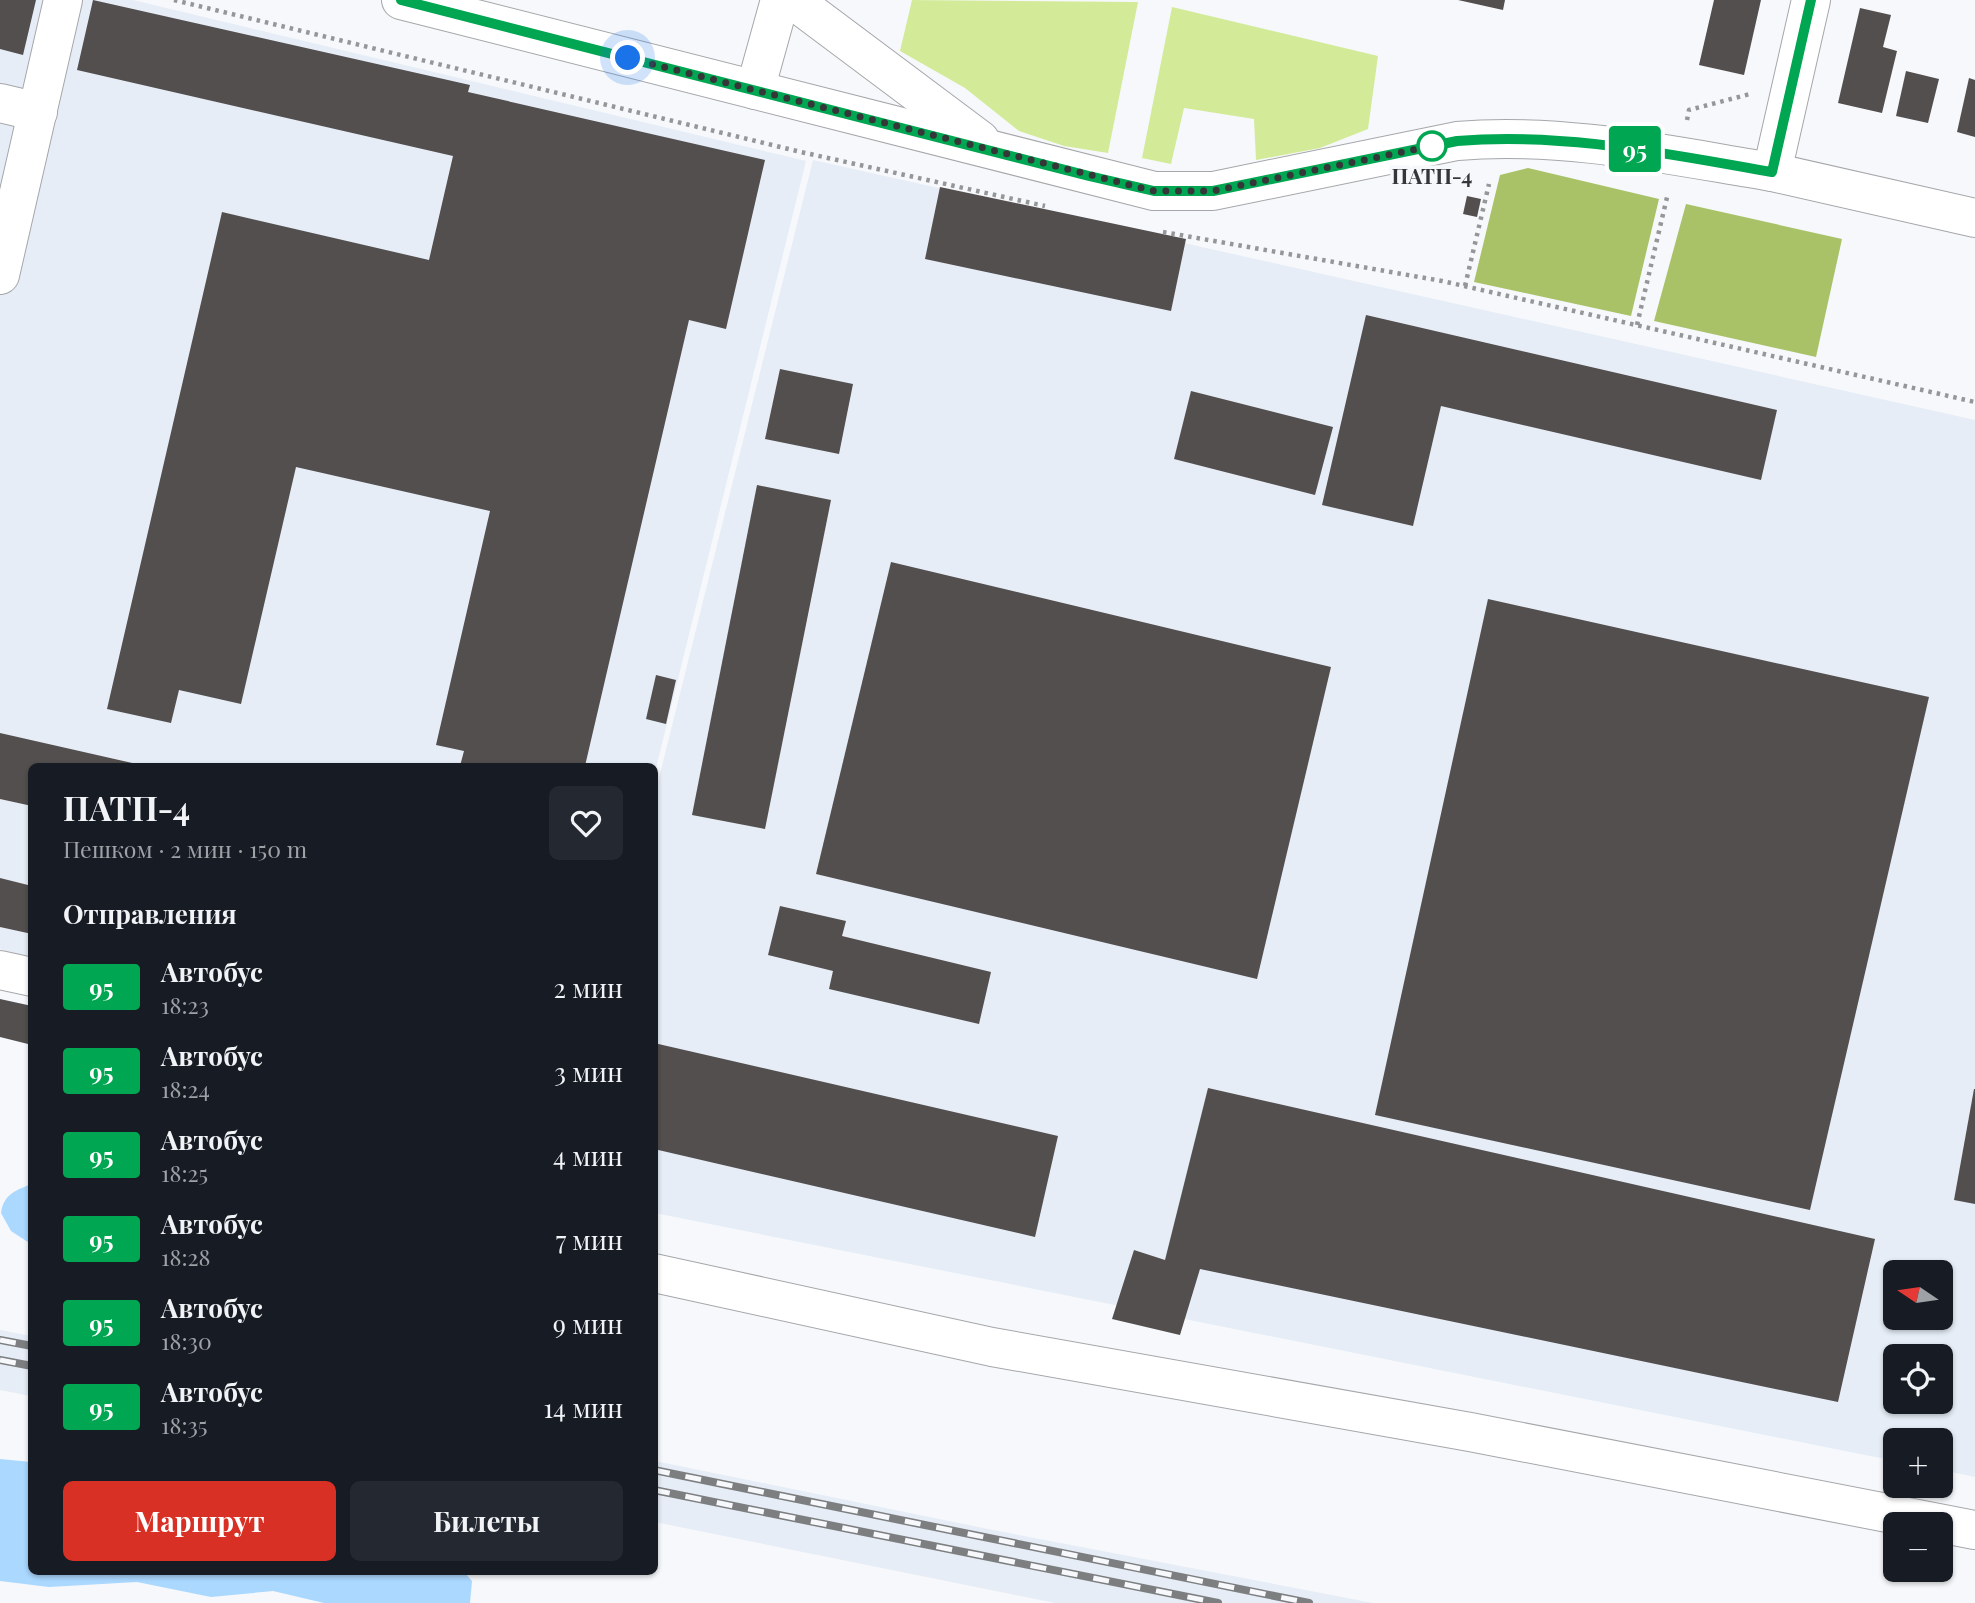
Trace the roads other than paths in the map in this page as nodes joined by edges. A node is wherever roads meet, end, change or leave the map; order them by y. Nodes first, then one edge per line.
1 (64, 0) edge
2 (401, 0) edge
3 (780, 0) edge
4 (793, 0) edge
5 (1811, 0) edge
6 (755, 90) junction
7 (0, 103) edge
8 (38, 112) junction
9 (995, 152) junction
10 (1772, 172) junction
11 (1975, 218) edge
12 (0, 275) edge
13 (0, 970) edge
14 (28, 976) edge
15 (658, 1274) edge
16 (1975, 1530) edge

1 - 8 street
2 - 6 street
3 - 6 street
4 - 9 street
5 - 10 street
6 - 9 street
7 - 8 street
8 - 12 street
9 - 10 street
10 - 11 street
13 - 14 street
15 - 16 street

